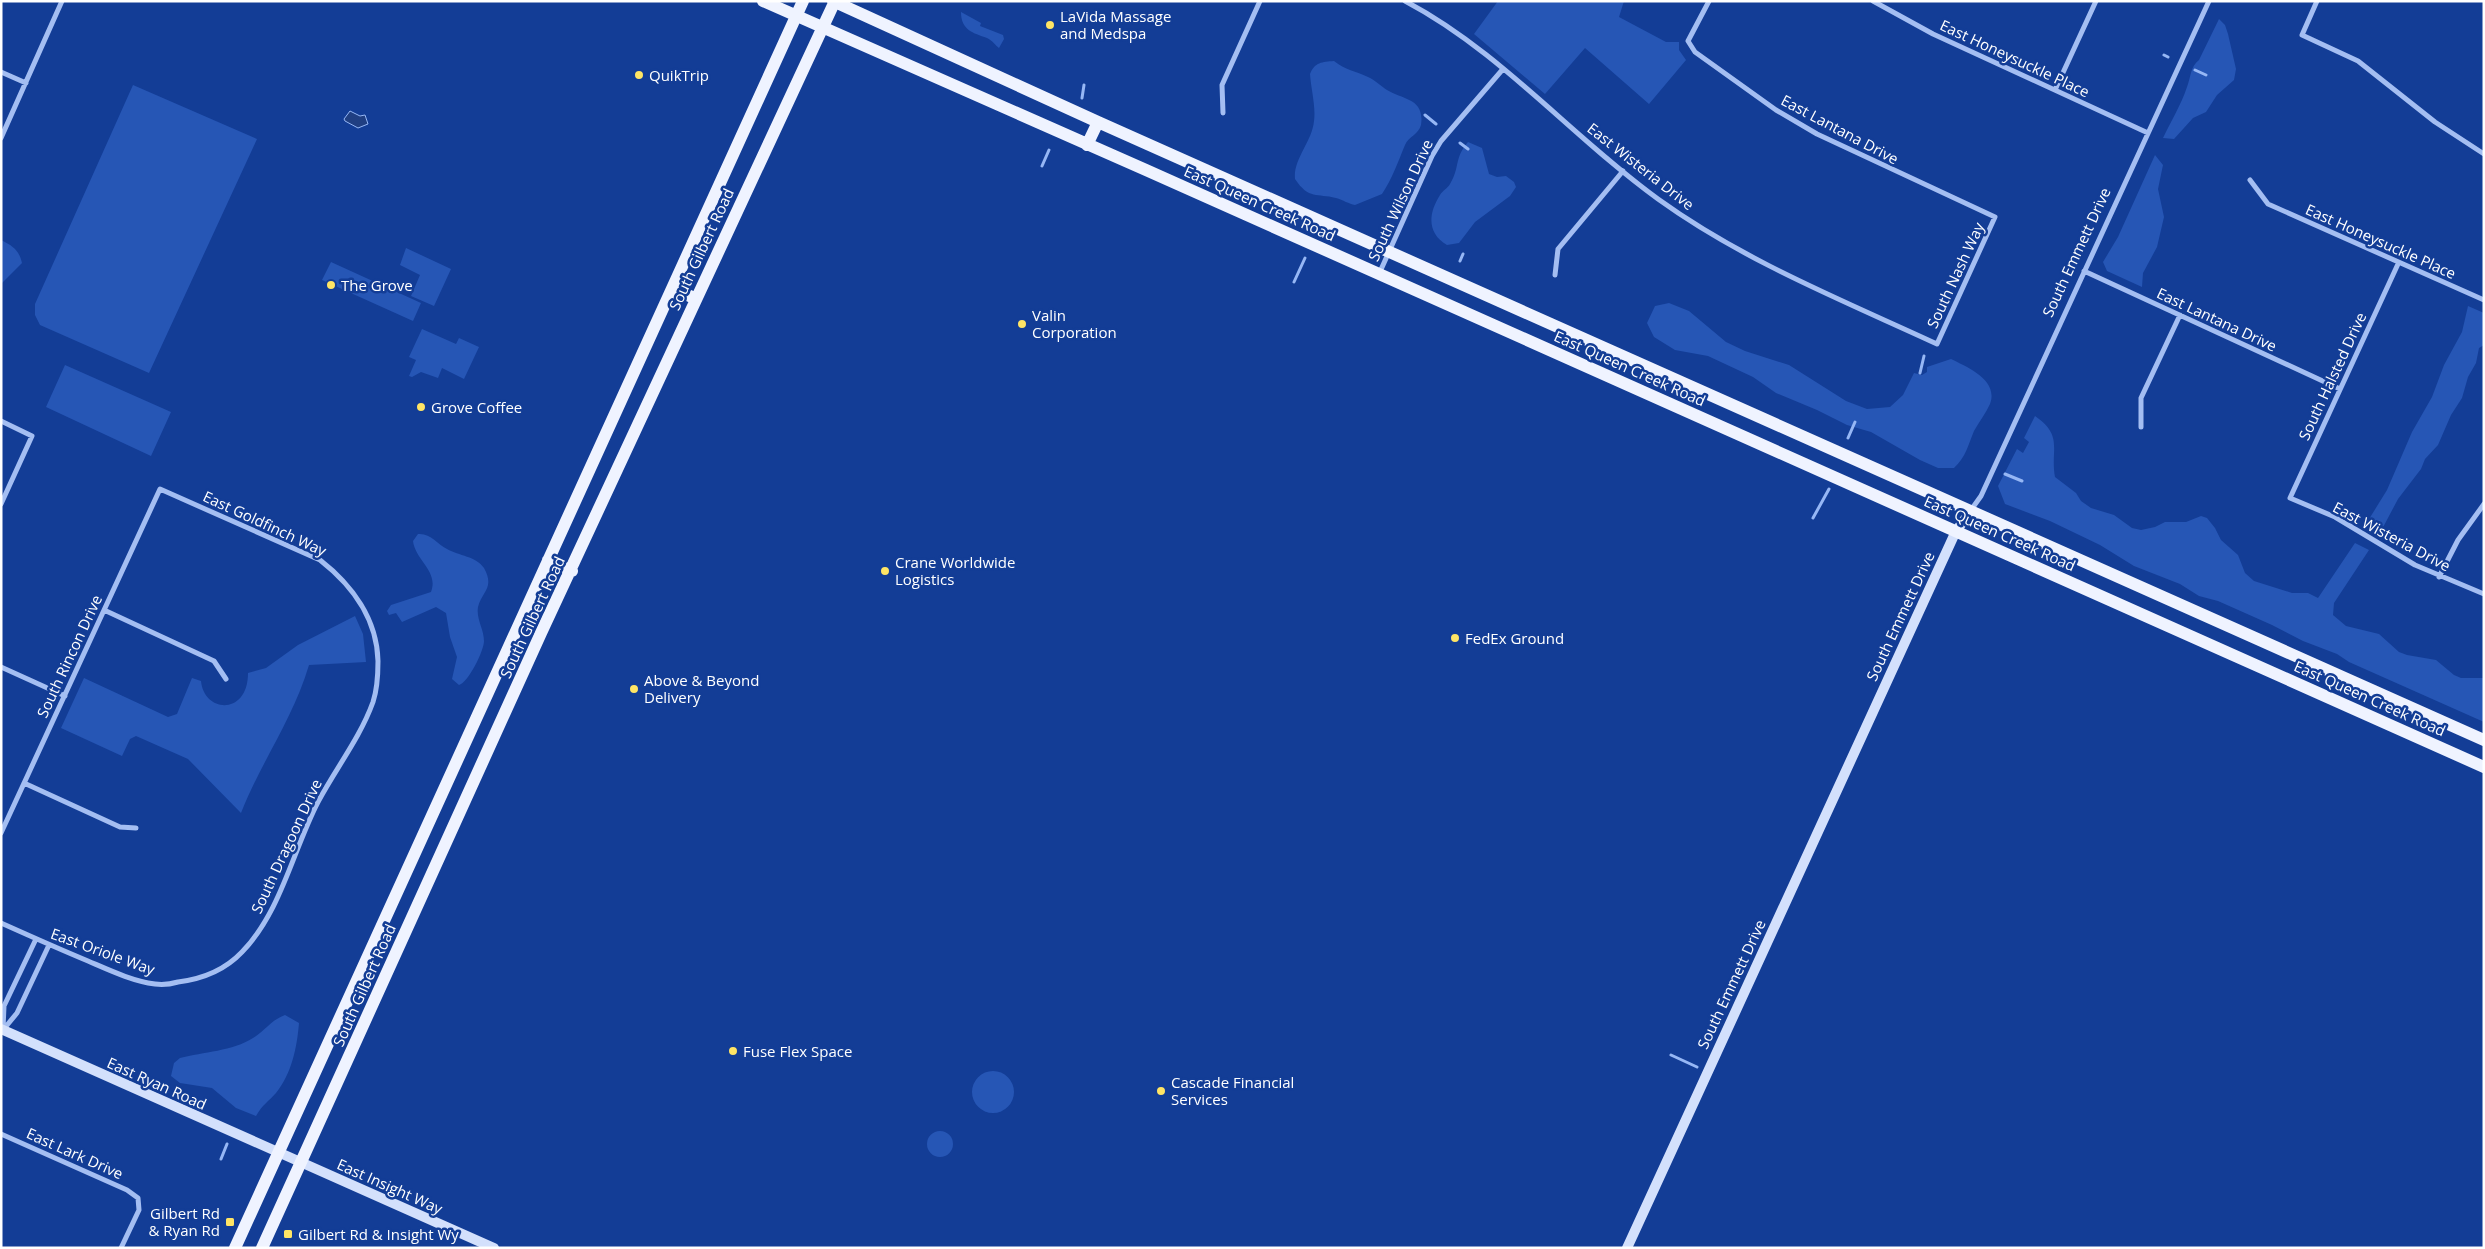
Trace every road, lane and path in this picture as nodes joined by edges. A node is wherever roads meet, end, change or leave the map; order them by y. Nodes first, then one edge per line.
1 (62, 1) edge
2 (763, 1) edge
3 (803, 1) edge
4 (1260, 1) edge
5 (1405, 1) edge
6 (1709, 1) edge
7 (1873, 1) edge
8 (2096, 1) edge
9 (2209, 1) edge
10 (2317, 1) edge
11 (834, 2) edge
12 (796, 17) junction
13 (822, 29) junction
14 (1503, 69) junction
15 (1, 72) edge
16 (26, 83) junction
17 (2055, 90) junction
18 (1223, 113) dead end
19 (1098, 122) junction
20 (2148, 133) junction
21 (1, 138) edge
22 (1088, 145) junction
23 (2484, 154) edge
24 (1623, 171) junction
25 (2250, 180) dead end
26 (1995, 218) joint
27 (1388, 252) junction
28 (2398, 264) junction
29 (2084, 271) junction
30 (1378, 274) junction
31 (1555, 274) dead end
32 (673, 288) junction
33 (696, 299) junction
34 (2484, 300) edge
35 (2180, 315) junction
36 (1937, 344) joint
37 (2340, 389) junction
38 (1, 421) edge
39 (2141, 427) dead end
40 (160, 488) joint
41 (2290, 498) joint
42 (1, 504) edge
43 (2484, 504) edge
44 (1968, 515) junction
45 (1956, 531) junction
46 (548, 560) junction
47 (572, 571) junction
48 (2439, 577) junction
49 (2484, 594) edge
50 (104, 610) junction
51 (377, 645) joint
52 (1, 667) edge
53 (226, 678) dead end
54 (65, 696) junction
55 (2484, 740) edge
56 (2484, 767) edge
57 (24, 783) junction
58 (136, 828) dead end
59 (1, 833) edge
60 (1, 923) edge
61 (36, 939) junction
62 (49, 945) junction
63 (200, 977) joint
64 (2, 1030) edge
65 (1, 1134) edge
66 (278, 1153) junction
67 (302, 1163) junction
68 (122, 1248) edge
69 (235, 1248) edge
70 (262, 1248) edge
71 (494, 1248) edge
72 (1627, 1248) edge

1 - 16 street
2 - 12 main road, East Queen Creek Road
3 - 12 main road, South Gilbert Road
4 - 18 street
5 - 14 street, East Wisteria Drive
6 - 26 street, East Lantana Drive
7 - 17 street, East Honeysuckle Place
8 - 17 street
9 - 20 street, South Emmett Drive
10 - 23 street
11 - 13 main road, South Gilbert Road
11 - 19 main road, East Queen Creek Road
12 - 13 main road, East Queen Creek Road
12 - 32 main road, South Gilbert Road
13 - 22 main road, East Queen Creek Road
13 - 33 main road, South Gilbert Road
14 - 24 street, East Wisteria Drive
14 - 27 street, South Wilson Drive
15 - 16 street
16 - 21 street
17 - 20 street, East Honeysuckle Place
19 - 22 main road
19 - 27 main road, East Queen Creek Road
20 - 29 street, South Emmett Drive
22 - 30 main road, East Queen Creek Road
24 - 31 street
24 - 36 street, East Wisteria Drive
25 - 28 street, East Honeysuckle Place
26 - 36 street, South Nash Way
27 - 30 street, South Wilson Drive
27 - 44 main road, East Queen Creek Road
28 - 34 street, East Honeysuckle Place
28 - 37 street, South Halsted Drive
29 - 35 street, East Lantana Drive
29 - 44 street, South Emmett Drive
30 - 45 main road, East Queen Creek Road
32 - 33 main road
32 - 46 main road, South Gilbert Road
33 - 47 main road, South Gilbert Road
35 - 37 street, East Lantana Drive
35 - 39 street
37 - 41 street, South Halsted Drive
38 - 42 street
40 - 50 street, South Rincon Drive
40 - 51 street, East Goldfinch Way
41 - 48 street, East Wisteria Drive
43 - 48 street
44 - 45 street, South Emmett Drive
44 - 55 main road, East Queen Creek Road
45 - 56 main road, East Queen Creek Road
45 - 72 street, South Emmett Drive
46 - 47 main road
46 - 66 main road, South Gilbert Road
47 - 67 main road, South Gilbert Road
48 - 49 street, East Wisteria Drive
50 - 53 street
50 - 54 street, South Rincon Drive
51 - 63 street, South Dragoon Drive
52 - 54 street
54 - 57 street, South Rincon Drive
57 - 58 street
57 - 59 street, South Rincon Drive
60 - 61 street, East Oriole Way
61 - 62 street, East Oriole Way
61 - 64 street
62 - 63 street, East Oriole Way
62 - 64 street
64 - 66 street, East Ryan Road
65 - 68 street, East Lark Drive
66 - 67 street, East Ryan Road
66 - 69 main road, South Gilbert Road
67 - 70 main road, South Gilbert Road
67 - 71 street, East Insight Way

